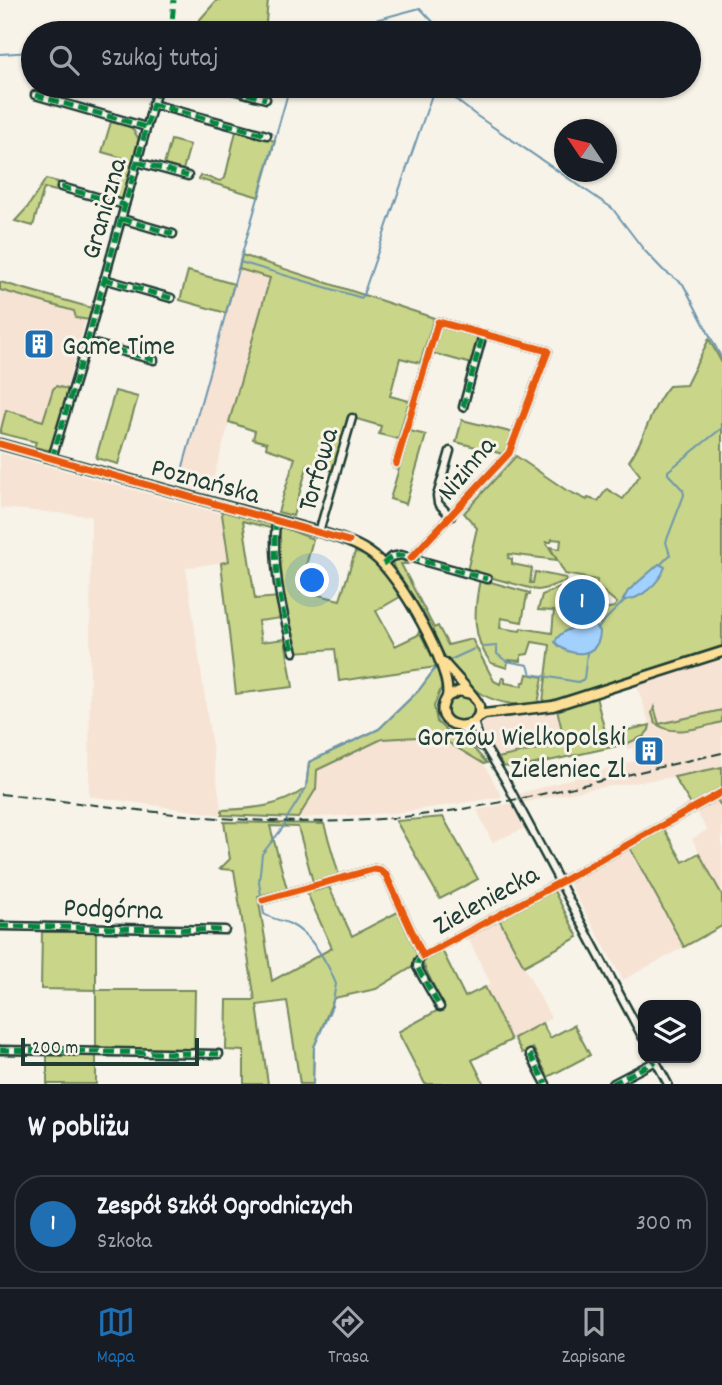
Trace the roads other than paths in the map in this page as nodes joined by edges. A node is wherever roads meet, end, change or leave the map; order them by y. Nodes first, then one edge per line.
1 (45, 98) edge
2 (154, 98) edge
3 (262, 98) edge
4 (266, 99) dead end
5 (152, 104) junction
6 (146, 127) junction
7 (267, 135) dead end
8 (136, 162) junction
9 (188, 176) dead end
10 (61, 187) dead end
11 (125, 205) junction
12 (122, 219) junction
13 (173, 234) dead end
14 (104, 279) junction
15 (171, 298) dead end
16 (484, 334) junction
17 (87, 342) junction
18 (154, 360) dead end
19 (463, 407) dead end
20 (352, 418) dead end
21 (0, 444) edge
22 (450, 452) dead end
23 (52, 458) junction
24 (396, 464) dead end
25 (451, 517) junction
26 (276, 520) junction
27 (319, 532) junction
28 (411, 558) junction
29 (383, 564) junction
30 (487, 579) dead end
31 (294, 652) dead end
32 (722, 652) edge
33 (438, 655) junction
34 (447, 697) junction
35 (474, 697) junction
36 (522, 711) junction
37 (475, 720) junction
38 (459, 726) junction
39 (488, 752) junction
40 (722, 792) edge
41 (560, 882) junction
42 (263, 900) dead end
43 (0, 926) edge
44 (225, 930) dead end
45 (423, 956) junction
46 (440, 1007) dead end
47 (638, 1029) edge
48 (0, 1051) edge
49 (219, 1054) dead end
50 (530, 1054) dead end
51 (650, 1063) edge
52 (657, 1063) edge
53 (546, 1084) edge
54 (612, 1084) edge
55 (668, 1084) edge

1 - 6 street
2 - 5 street, Graniczna
3 - 4 street
5 - 6 street, Graniczna
5 - 7 street
6 - 8 street, Graniczna
8 - 9 street
8 - 11 street, Graniczna
10 - 11 street
11 - 12 street, Graniczna
12 - 13 street
12 - 14 street, Graniczna
14 - 15 street
14 - 17 street, Graniczna
16 - 19 street
16 - 24 street
16 - 25 street, Nizinna
17 - 18 street
17 - 23 street, Graniczna
20 - 27 street, Torfowa
21 - 23 main road, Poznańska
22 - 25 street
23 - 26 main road, Poznańska
25 - 28 street, Nizinna
26 - 27 main road, Poznańska
26 - 31 street, Poznańska
27 - 29 main road, Poznańska
28 - 29 street
28 - 30 street
29 - 33 main road, Poznańska
32 - 36 main road
33 - 34 main road, Poznańska
33 - 35 main road, Poznańska
34 - 35 main road
34 - 38 main road
35 - 36 main road
35 - 37 main road
36 - 37 main road
37 - 38 main road
37 - 39 street
38 - 39 street
39 - 41 street
40 - 41 street, Zieleniecka
41 - 45 street, Zieleniecka
41 - 47 street
42 - 45 street, Zieleniecka
43 - 44 street, Podgórna
45 - 46 street
48 - 49 street
50 - 53 street
51 - 54 street
52 - 55 street

